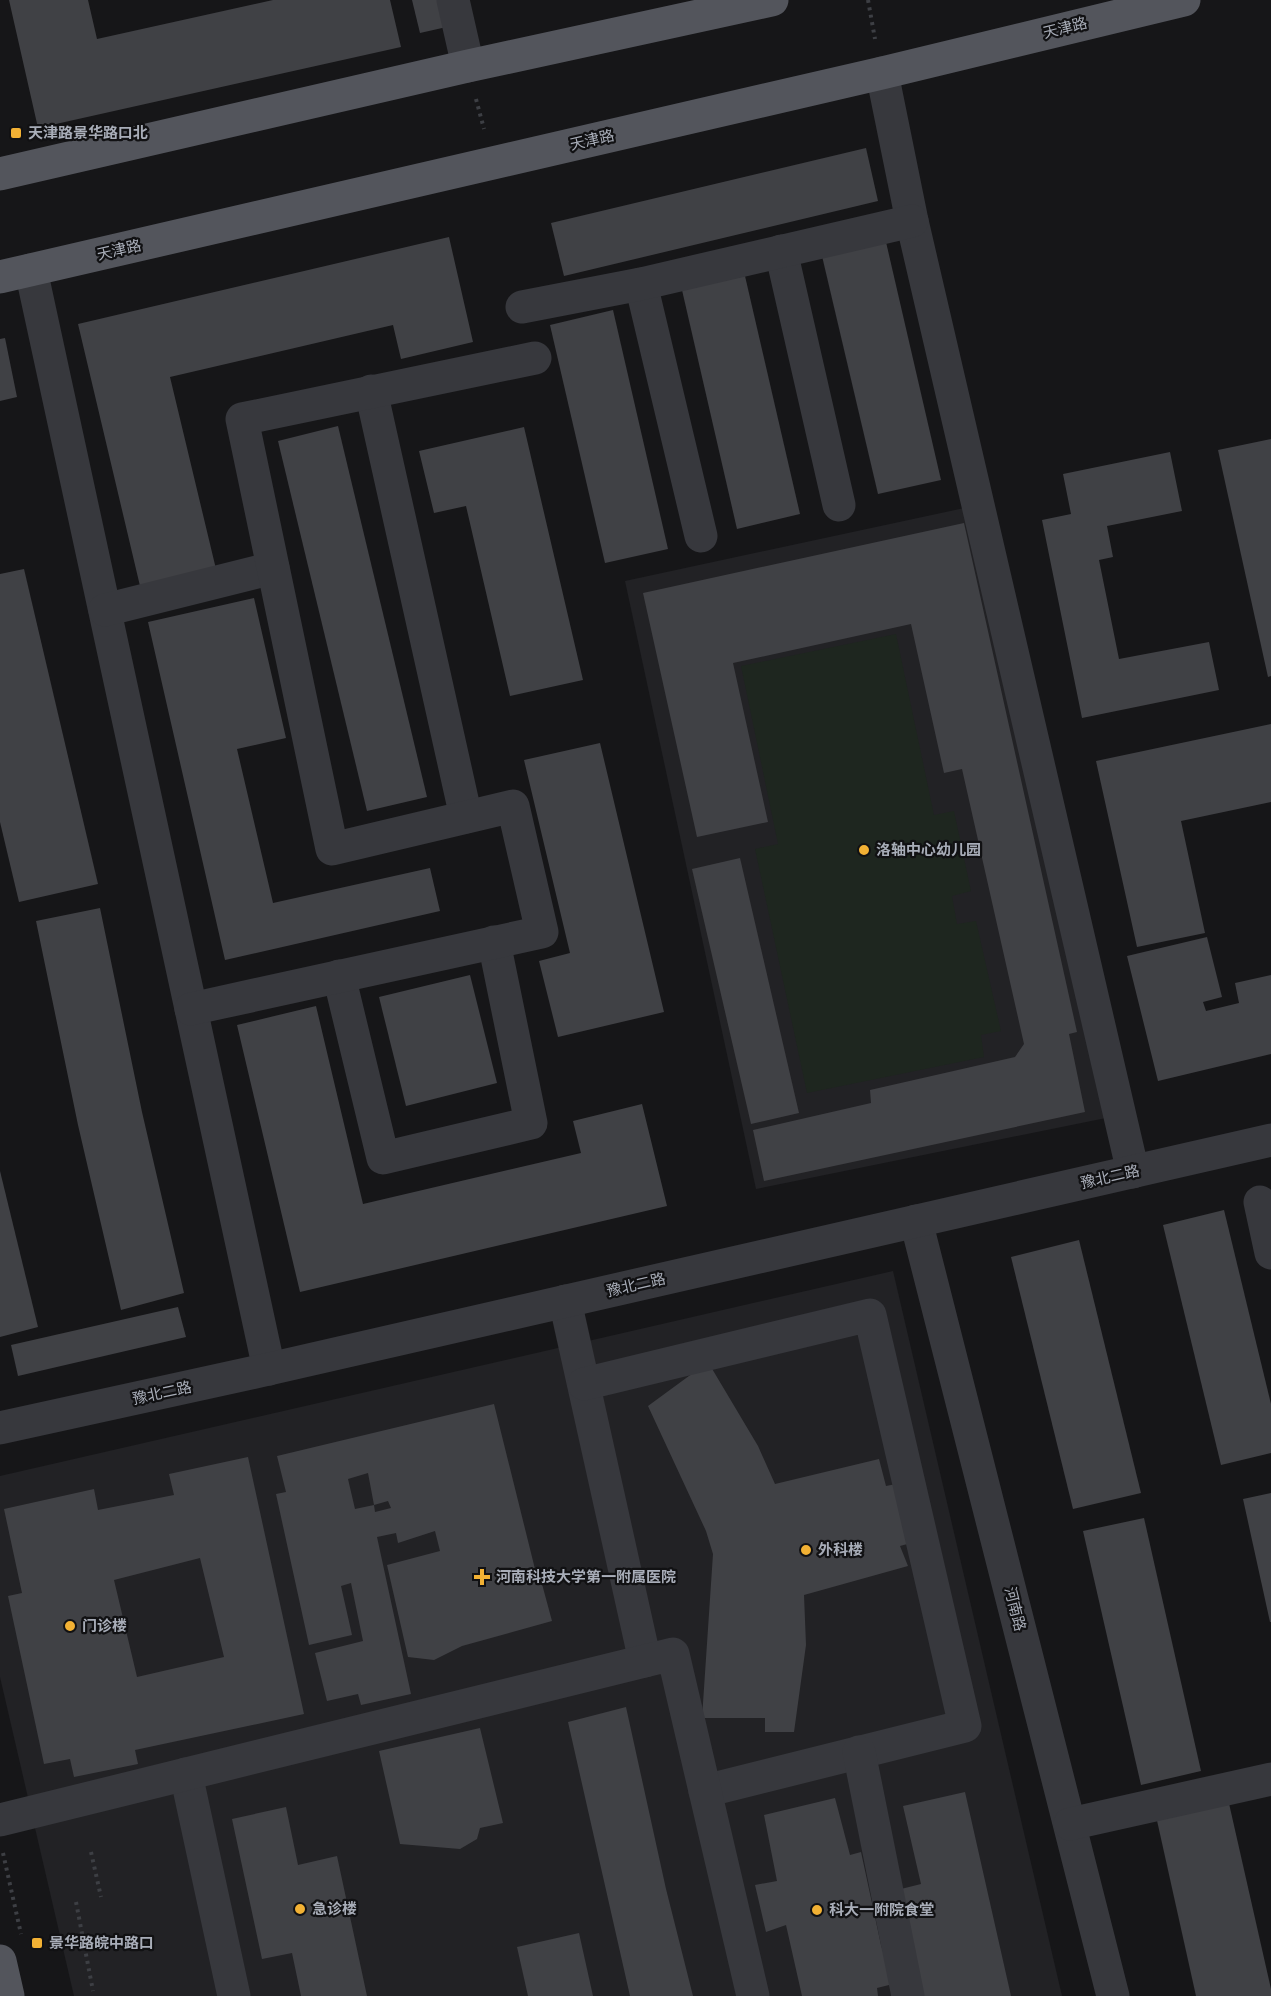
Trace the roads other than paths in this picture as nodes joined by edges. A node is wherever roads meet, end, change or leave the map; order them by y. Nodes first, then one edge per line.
1 (453, 0) edge
2 (772, 0) edge
3 (1184, 0) edge
4 (468, 66) junction
5 (882, 72) junction
6 (0, 174) edge
7 (912, 221) junction
8 (781, 251) junction
9 (15, 274) edge
10 (641, 284) junction
11 (522, 307) dead end
12 (535, 358) dead end
13 (371, 391) junction
14 (839, 505) dead end
15 (701, 536) dead end
16 (273, 568) junction
17 (105, 610) junction
18 (466, 818) junction
19 (494, 942) junction
20 (339, 976) junction
21 (191, 1009) junction
22 (1271, 1140) edge
23 (1133, 1172) junction
24 (1260, 1202) dead end
25 (916, 1221) junction
26 (1271, 1253) edge
27 (565, 1301) junction
28 (269, 1369) junction
29 (584, 1384) junction
30 (0, 1428) edge
31 (645, 1661) junction
32 (859, 1752) junction
33 (186, 1774) junction
34 (1269, 1787) edge
35 (705, 1791) junction
36 (0, 1820) edge
37 (1070, 1824) junction
38 (11, 1951) edge
39 (8, 1996) edge
40 (234, 1996) edge
41 (753, 1996) edge
42 (908, 1996) edge
43 (1113, 1996) edge

1 - 4 street
2 - 4 main road
3 - 5 main road, 天津路
4 - 6 main road
5 - 7 street
5 - 9 main road, 天津路
7 - 8 street
7 - 23 street
8 - 10 street
8 - 14 street
9 - 17 street
10 - 11 street
10 - 15 street
12 - 13 street
13 - 16 street
13 - 18 street
16 - 17 street
16 - 18 street
17 - 21 street
18 - 19 street
19 - 20 street
19 - 20 street
20 - 21 street
21 - 28 street
22 - 23 street, 豫北二路
23 - 25 street, 豫北二路
24 - 26 street
25 - 27 street, 豫北二路
25 - 37 street, 河南路
27 - 28 street, 豫北二路
27 - 29 street
28 - 30 street, 豫北二路
29 - 31 street
29 - 32 street
31 - 33 street
31 - 35 street
32 - 35 street
32 - 42 street
33 - 36 street
33 - 40 street
34 - 37 street
35 - 41 street
37 - 43 street, 河南路
38 - 39 main road

